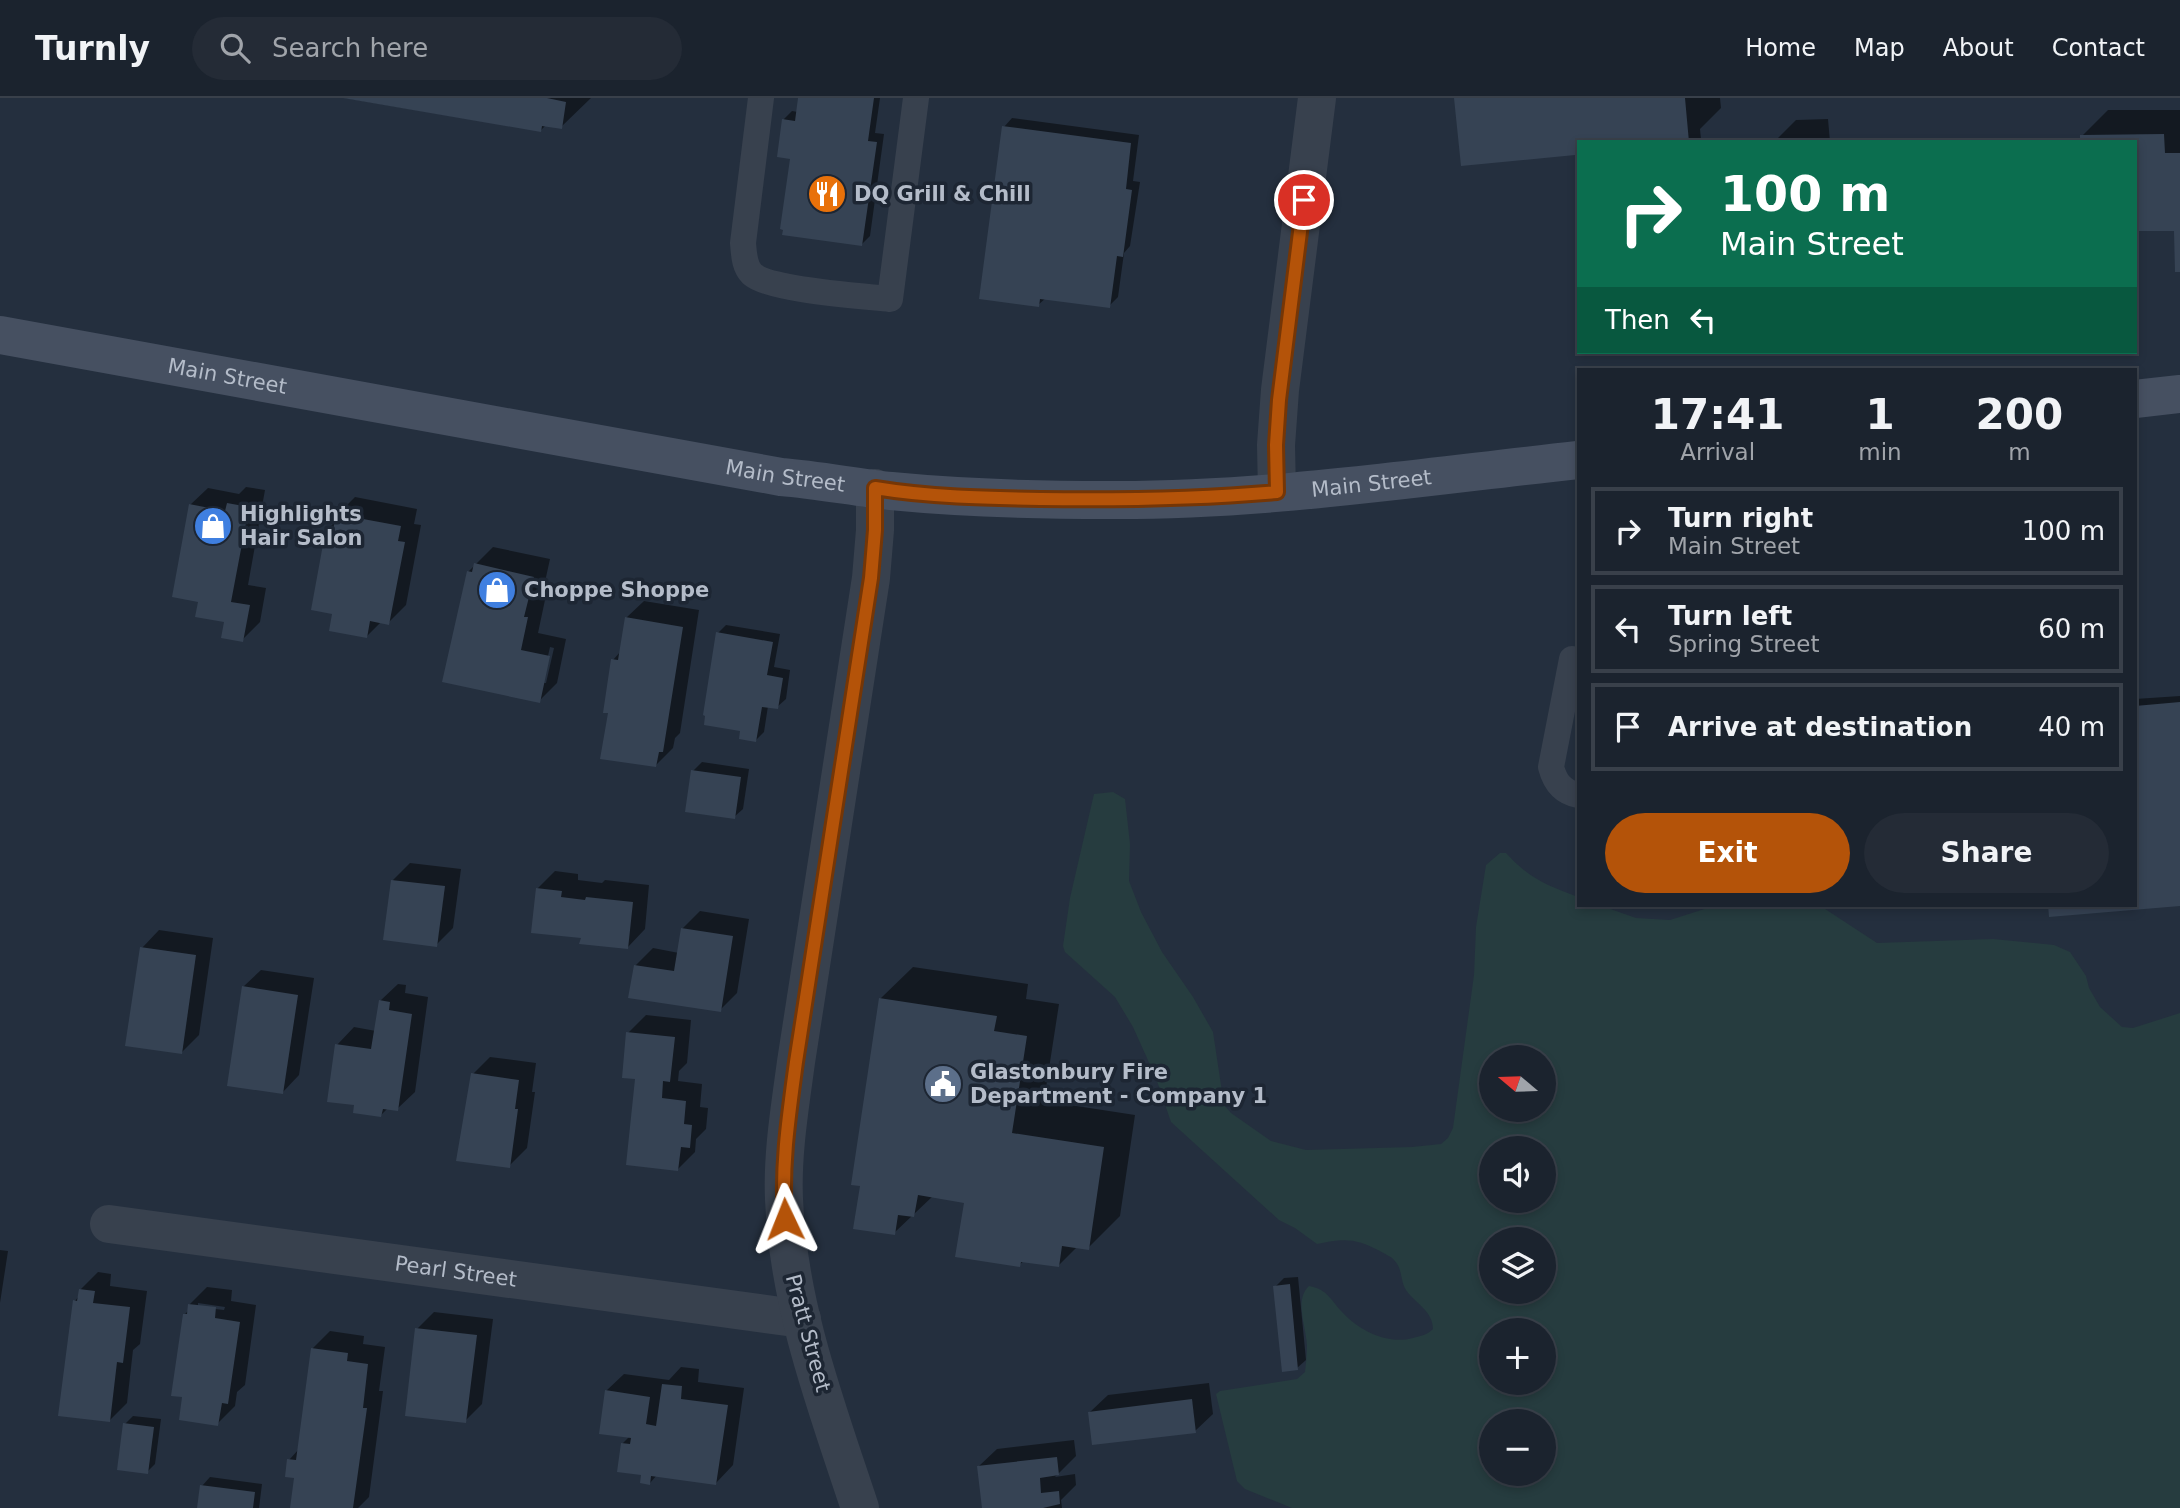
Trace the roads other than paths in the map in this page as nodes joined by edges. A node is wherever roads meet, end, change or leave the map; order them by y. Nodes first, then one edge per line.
1 (761, 98) edge
2 (916, 98) edge
3 (1317, 98) edge
4 (0, 335) edge
5 (2180, 394) edge
6 (2137, 399) edge
7 (1577, 460) edge
8 (875, 488) junction
9 (1277, 492) junction
10 (1572, 659) dead end
11 (1577, 795) edge
12 (109, 1224) dead end
13 (802, 1319) junction
14 (860, 1508) edge

1 - 2 lane
3 - 9 street
4 - 8 main road, Main Street
5 - 6 main road
7 - 9 main road, Main Street
8 - 9 main road, Main Street
8 - 13 street, Pratt Street
10 - 11 lane
12 - 13 street, Pearl Street
13 - 14 street, Pratt Street

